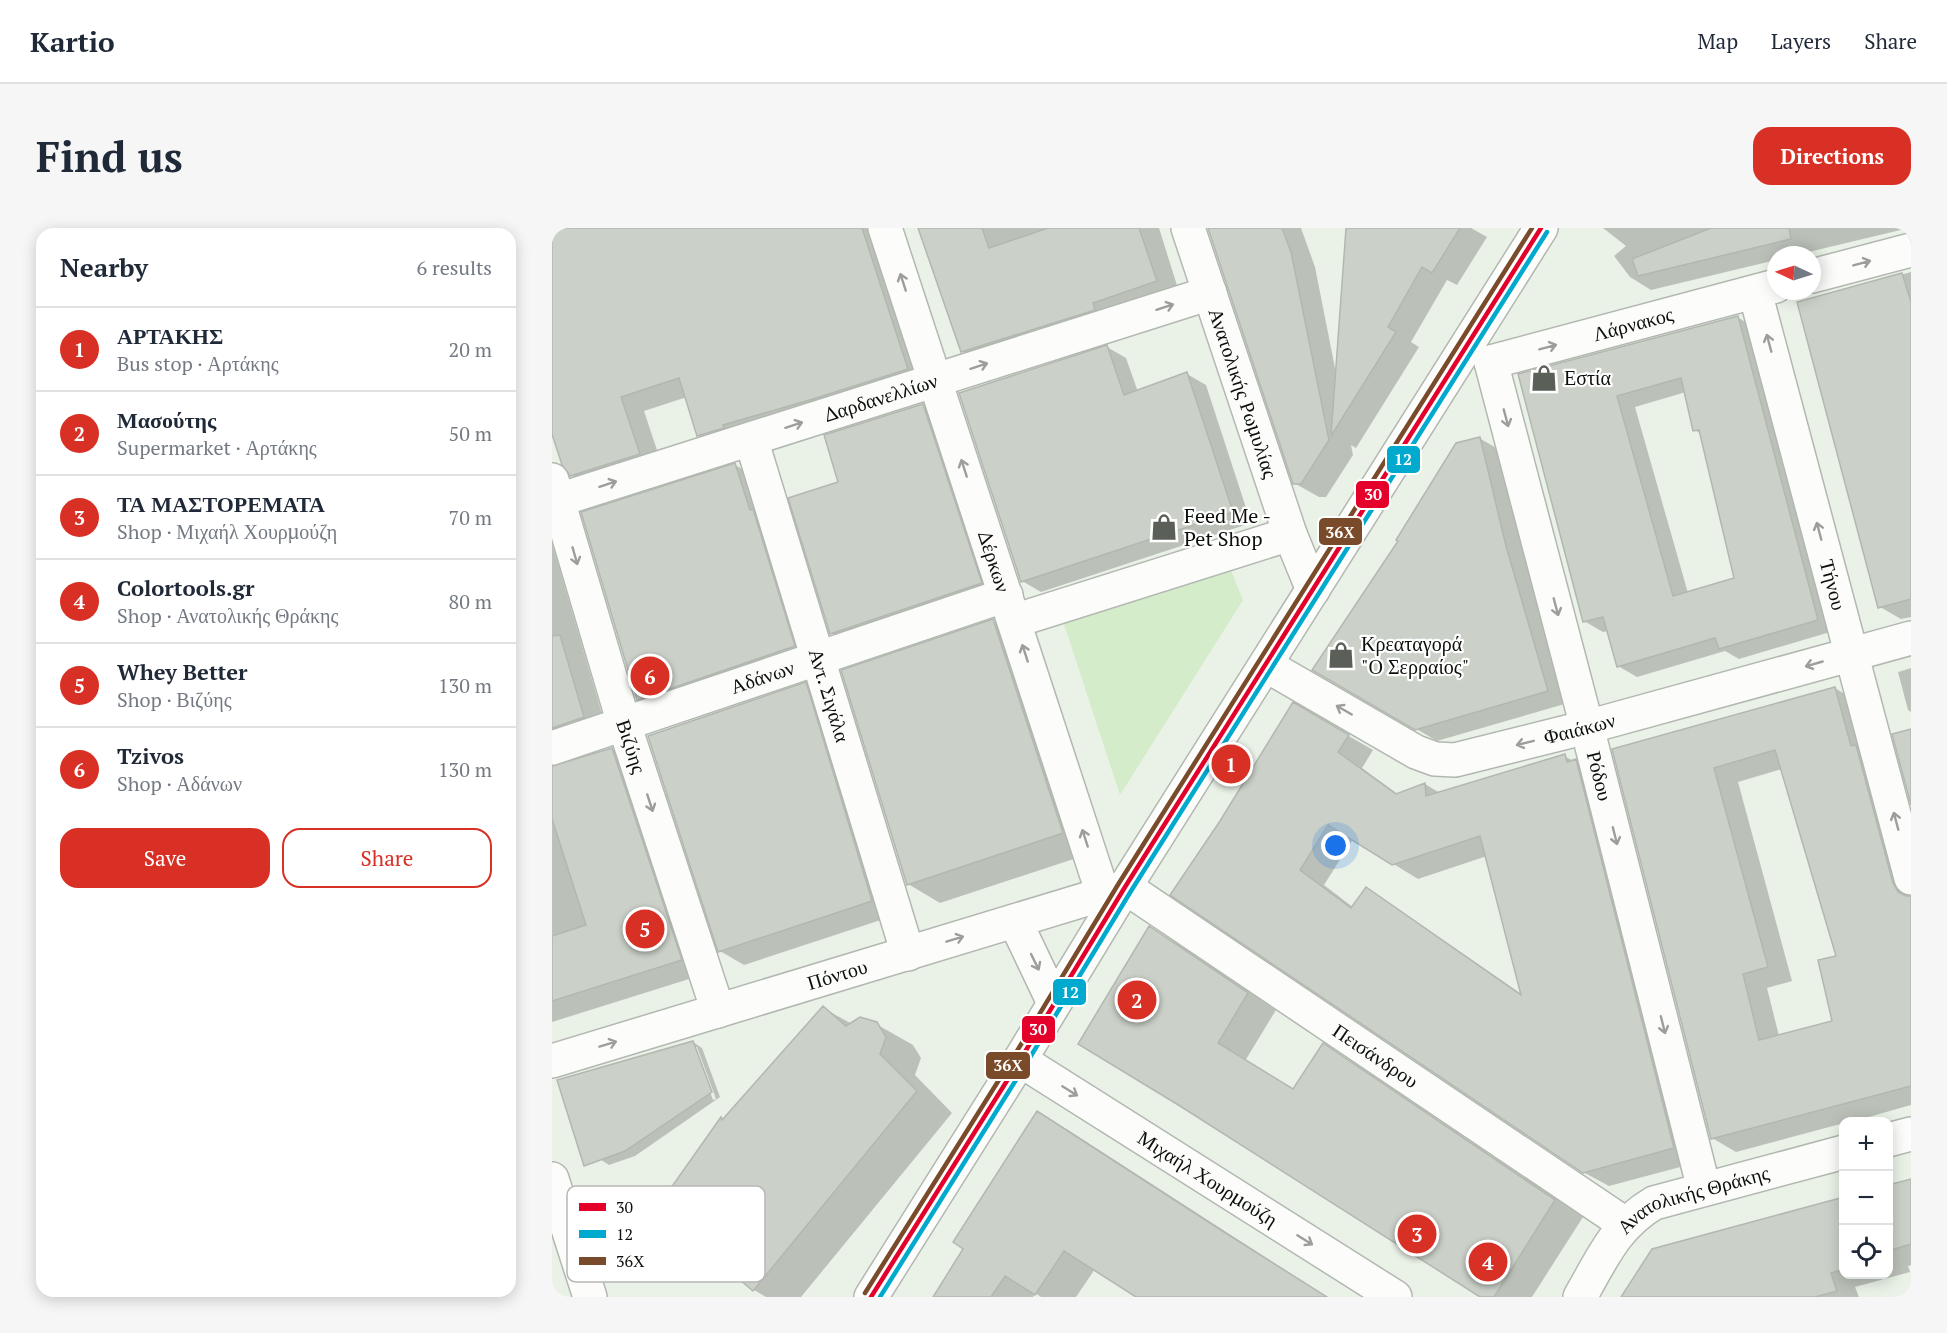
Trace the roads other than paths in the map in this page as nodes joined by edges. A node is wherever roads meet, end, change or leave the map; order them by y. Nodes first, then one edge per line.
1 (885, 228) edge
2 (1188, 228) edge
3 (1541, 228) edge
4 (1906, 228) edge
5 (1911, 248) edge
6 (1821, 273) edge
7 (1766, 289) edge
8 (1210, 293) junction
9 (1479, 354) junction
10 (935, 380) junction
11 (751, 439) junction
12 (554, 494) edge
13 (1290, 534) junction
14 (1312, 590) junction
15 (1010, 608) junction
16 (1911, 638) edge
17 (1852, 653) junction
18 (818, 658) junction
19 (1266, 664) junction
20 (624, 724) junction
21 (1587, 727) junction
22 (552, 748) edge
23 (1911, 878) edge
24 (1114, 891) junction
25 (1015, 921) junction
26 (908, 954) junction
27 (1054, 1003) junction
28 (718, 1011) junction
29 (1020, 1060) junction
30 (552, 1061) edge
31 (1911, 1134) edge
32 (1893, 1139) edge
33 (1839, 1153) edge
34 (552, 1179) edge
35 (1704, 1189) junction
36 (1625, 1224) junction
37 (567, 1226) edge
38 (585, 1282) edge
39 (590, 1297) edge
40 (871, 1297) edge
41 (1395, 1297) edge
42 (1580, 1297) edge

10 -> 1 street, Δέρκων
2 - 8 street, Ανατολικής Ρωμυλίας
3 - 9 street
4 - 5 street
6 -> 5 street
9 -> 7 street, Λάρνακος
17 -> 7 street, Τήνου
10 -> 8 street, Δαρδανελλίων
8 - 13 street, Ανατολικής Ρωμυλίας
9 - 14 street
9 -> 21 street, Ρόδου
11 -> 10 street, Δαρδανελλίων
15 -> 10 street, Δέρκων
12 -> 11 street, Δαρδανελλίων
11 - 18 street, Αντ. Σιγάλα
12 -> 20 street, Βιζύης
13 - 14 street, Ανατολικής Ρωμυλίας
13 - 15 street, Αδάνων
14 - 19 street
15 - 18 street, Αδάνων
24 -> 15 street, Δέρκων
16 - 17 street, Φαιάκων
17 -> 21 street, Φαιάκων
23 -> 17 street, Τήνου
18 - 20 street, Αδάνων
18 - 26 street, Αντ. Σιγάλα
21 -> 19 street, Φαιάκων
19 - 24 street
20 - 22 street, Αδάνων
20 -> 28 street, Βιζύης
21 -> 35 street, Ρόδου
24 - 25 street, Πόντου
24 - 27 street
24 - 36 street, Πεισάνδρου
26 -> 25 street, Πόντου
25 -> 27 street
26 - 28 street, Πόντου
27 - 29 street
30 -> 28 street, Πόντου
29 - 40 street
29 -> 41 street, Μιχαήλ Χουρμούζη
31 - 32 street
33 - 35 street, Ανατολικής Θράκης
34 - 37 street
35 - 36 street, Ανατολικής Θράκης
36 - 42 street, Ανατολικής Θράκης
38 - 39 street

